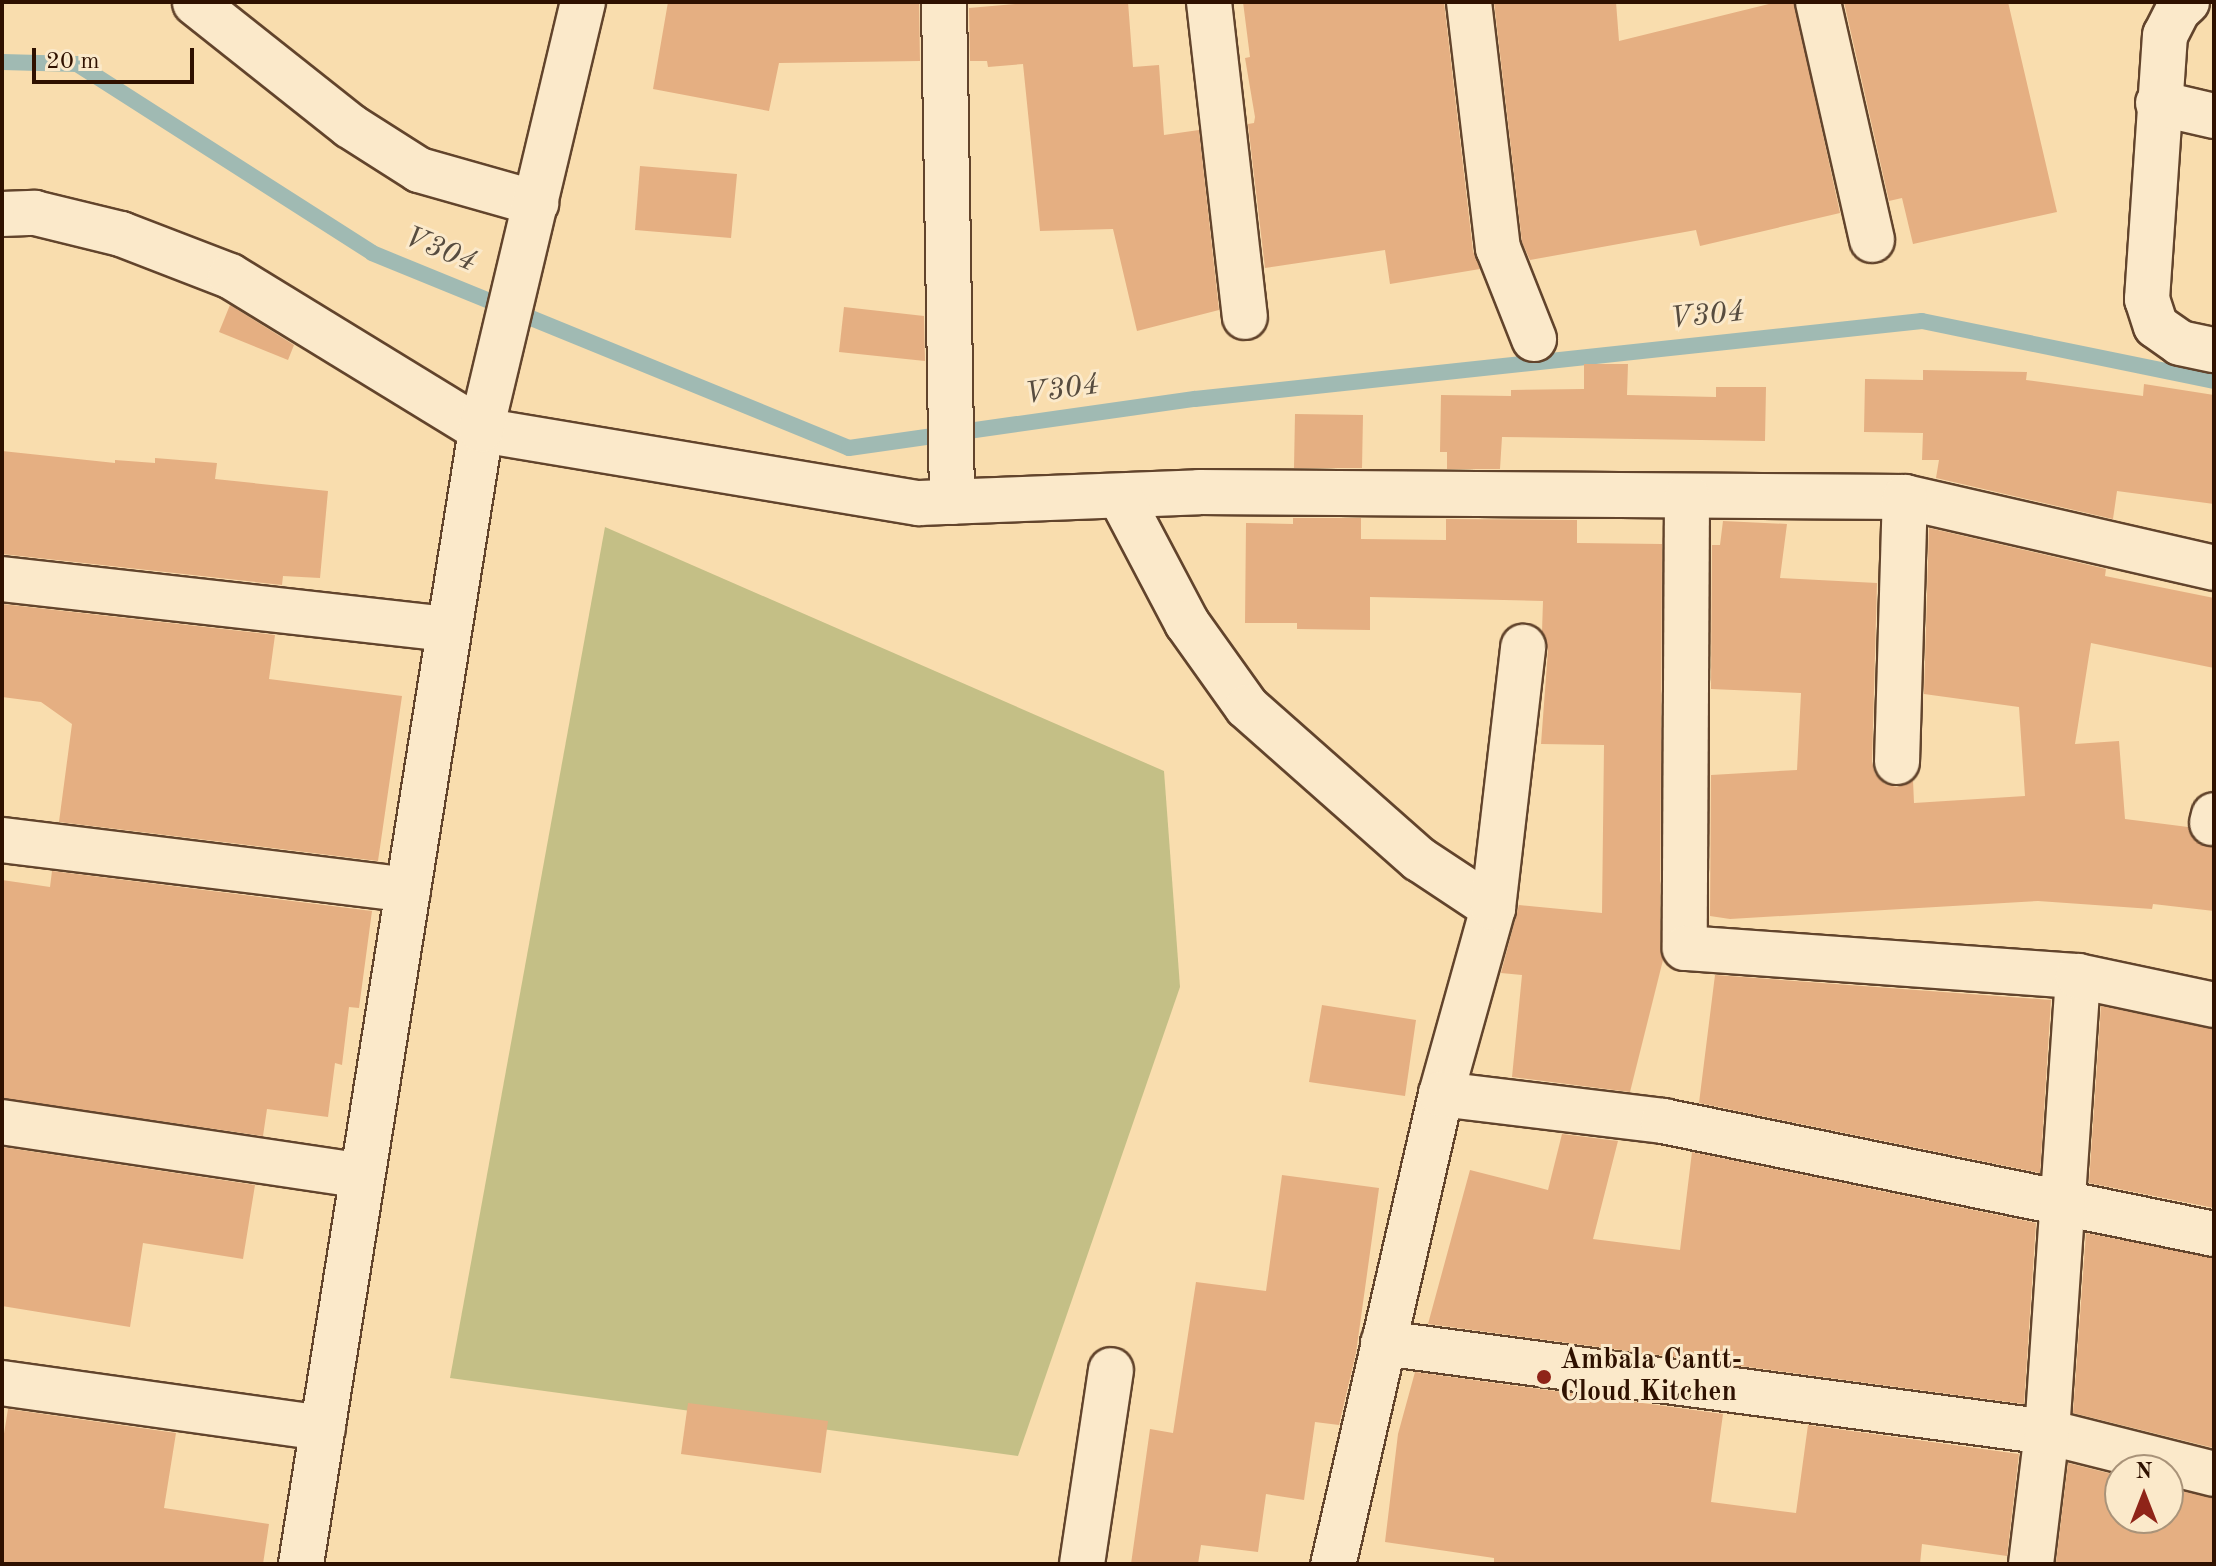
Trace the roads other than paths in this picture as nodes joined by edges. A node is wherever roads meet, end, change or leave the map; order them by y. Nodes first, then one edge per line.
1 (185, 2) edge
2 (583, 2) edge
3 (944, 2) edge
4 (1209, 2) edge
5 (1469, 2) edge
6 (1818, 2) edge
7 (2187, 2) edge
8 (2158, 103) junction
9 (2214, 116) edge
10 (2, 214) edge
11 (533, 216) junction
12 (1872, 240) dead end
13 (1245, 317) dead end
14 (1534, 339) dead end
15 (2214, 350) edge
16 (481, 430) junction
17 (1120, 496) junction
18 (1687, 496) junction
19 (1905, 497) junction
20 (952, 502) junction
21 (2214, 568) edge
22 (2, 579) edge
23 (446, 629) junction
24 (1523, 647) dead end
25 (1897, 762) dead end
26 (2, 840) edge
27 (408, 890) junction
28 (1493, 908) junction
29 (2078, 976) junction
30 (2214, 1005) edge
31 (1441, 1094) junction
32 (2, 1122) edge
33 (362, 1176) junction
34 (2061, 1204) junction
35 (2214, 1234) edge
36 (1383, 1343) junction
37 (1111, 1370) dead end
38 (2, 1383) edge
39 (323, 1428) junction
40 (2047, 1432) junction
41 (2214, 1474) edge
42 (301, 1564) edge
43 (1082, 1564) edge
44 (1333, 1564) edge
45 (2031, 1564) edge

1 - 11 street
2 - 11 street
3 - 20 street
4 - 13 street
5 - 14 street
6 - 12 street
7 - 8 street
8 - 9 street
8 - 15 street
10 - 16 street
11 - 16 street
16 - 20 street
16 - 23 street
17 - 18 street
17 - 20 street
17 - 28 street
18 - 19 street
18 - 29 street
19 - 21 street
19 - 25 street
22 - 23 street
23 - 27 street
24 - 28 street
26 - 27 street
27 - 33 street
28 - 31 street
29 - 30 street
29 - 34 street
31 - 34 street
31 - 36 street
32 - 33 street
33 - 39 street
34 - 35 street
34 - 40 street
36 - 40 street
36 - 44 street
37 - 43 street
38 - 39 street
39 - 42 street
40 - 41 street
40 - 45 street

